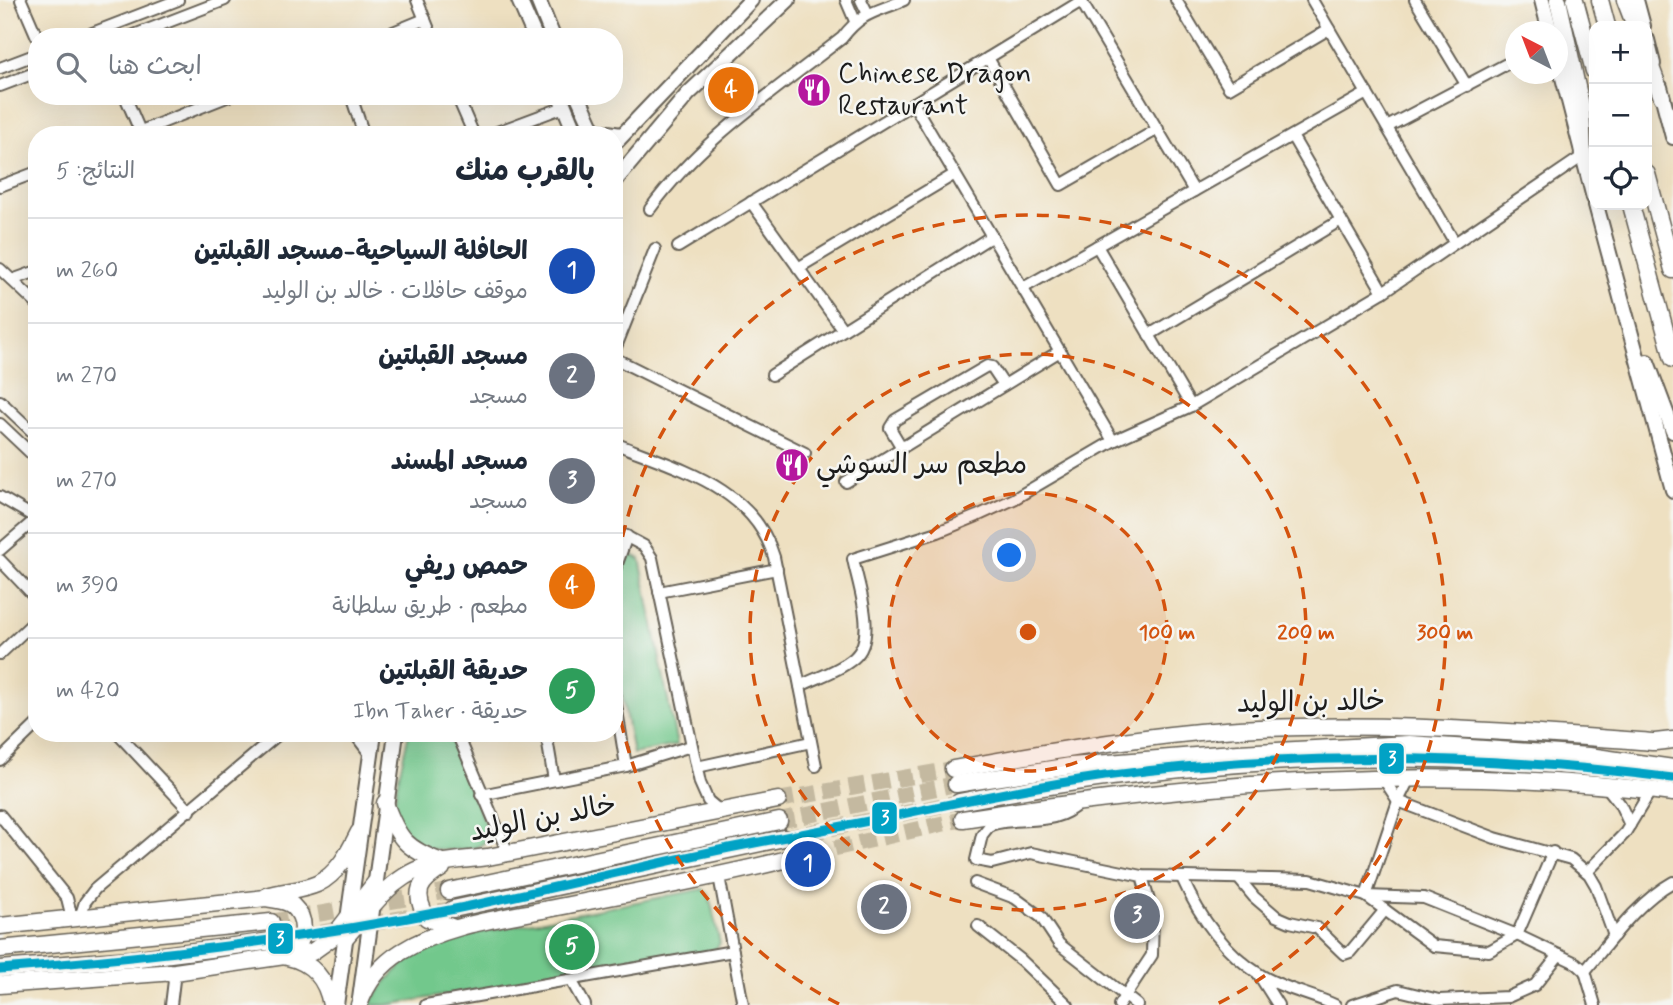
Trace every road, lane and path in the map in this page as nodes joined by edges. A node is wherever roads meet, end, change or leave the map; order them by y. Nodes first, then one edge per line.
1 (21, 0) edge
2 (178, 0) edge
3 (225, 0) edge
4 (416, 0) edge
5 (519, 0) edge
6 (538, 0) edge
7 (751, 0) edge
8 (788, 0) edge
9 (846, 0) edge
10 (861, 0) edge
11 (904, 0) edge
12 (1176, 0) edge
13 (1312, 0) edge
14 (1415, 0) edge
15 (1542, 0) edge
16 (1558, 0) edge
17 (1575, 0) edge
18 (1600, 0) edge
19 (1625, 0) edge
20 (1636, 0) edge
21 (1082, 1) edge
22 (868, 13) junction
23 (425, 19) junction
24 (855, 21) junction
25 (1547, 21) edge
26 (1606, 21) edge
27 (1633, 21) edge
28 (1642, 21) edge
29 (33, 28) edge
30 (105, 28) edge
31 (152, 28) edge
32 (403, 28) edge
33 (428, 28) edge
34 (531, 28) edge
35 (550, 28) edge
36 (1329, 29) junction
37 (1589, 52) edge
38 (28, 57) edge
39 (988, 58) junction
40 (1652, 59) edge
41 (1505, 65) edge
42 (0, 68) edge
43 (1652, 70) edge
44 (28, 75) edge
45 (1565, 84) edge
46 (0, 86) edge
47 (1466, 86) junction
48 (1367, 93) junction
49 (1662, 97) junction
50 (913, 103) junction
51 (128, 105) edge
52 (206, 105) edge
53 (354, 105) edge
54 (461, 105) edge
55 (555, 105) edge
56 (563, 105) edge
57 (582, 105) edge
58 (134, 126) edge
59 (154, 126) edge
60 (361, 126) edge
61 (470, 126) edge
62 (509, 126) edge
63 (572, 126) edge
64 (592, 126) edge
65 (1387, 127) junction
66 (1158, 129) junction
67 (623, 133) edge
68 (1292, 136) junction
69 (1673, 136) edge
70 (1583, 156) junction
71 (623, 171) edge
72 (955, 174) junction
73 (28, 175) edge
74 (1589, 179) edge
75 (0, 186) edge
76 (1194, 191) junction
77 (1652, 192) edge
78 (751, 202) junction
79 (650, 209) dead end
80 (1597, 210) edge
81 (1632, 210) edge
82 (1341, 220) junction
83 (992, 236) junction
84 (1455, 243) junction
85 (1097, 246) junction
86 (678, 247) dead end
87 (655, 249) dead end
88 (798, 268) junction
89 (0, 269) edge
90 (1673, 270) edge
91 (28, 274) edge
92 (12, 280) junction
93 (1617, 282) junction
94 (1023, 288) junction
95 (1383, 292) junction
96 (28, 295) edge
97 (623, 329) edge
98 (843, 330) junction
99 (1149, 335) junction
100 (1060, 351) junction
101 (1673, 359) edge
102 (623, 362) edge
103 (772, 375) dead end
104 (1004, 385) junction
105 (0, 401) edge
106 (1191, 406) junction
107 (0, 424) edge
108 (28, 427) edge
109 (1673, 431) edge
110 (1113, 441) junction
111 (623, 447) edge
112 (902, 448) junction
113 (28, 450) edge
114 (805, 453) dead end
115 (846, 482) dead end
116 (1673, 489) edge
117 (0, 497) edge
118 (28, 513) edge
119 (28, 525) edge
120 (623, 534) edge
121 (627, 536) junction
122 (623, 547) edge
123 (0, 550) edge
124 (0, 560) edge
125 (777, 569) junction
126 (28, 590) edge
127 (659, 592) junction
128 (28, 628) edge
129 (0, 654) edge
130 (800, 686) junction
131 (28, 733) edge
132 (1673, 740) edge
133 (1655, 741) junction
134 (125, 742) edge
135 (270, 742) edge
136 (361, 742) edge
137 (372, 742) edge
138 (395, 742) edge
139 (460, 742) edge
140 (548, 742) edge
141 (622, 742) edge
142 (811, 742) junction
143 (691, 746) junction
144 (1673, 749) edge
145 (370, 754) junction
146 (0, 760) edge
147 (1588, 762) junction
148 (626, 766) junction
149 (816, 766) dead end
150 (697, 767) junction
151 (1673, 768) edge
152 (1410, 777) junction
153 (1383, 778) junction
154 (1673, 778) edge
155 (554, 780) junction
156 (1606, 786) junction
157 (1665, 791) edge
158 (481, 795) junction
159 (778, 800) tunnel mouth
160 (1081, 801) junction
161 (1398, 801) junction
162 (959, 802) tunnel mouth
163 (386, 803) junction
164 (190, 811) junction
165 (720, 811) junction
166 (0, 815) edge
167 (963, 819) tunnel mouth
168 (779, 821) tunnel mouth
169 (1630, 825) junction
170 (359, 832) junction
171 (784, 838) tunnel mouth
172 (1553, 852) junction
173 (509, 853) junction
174 (788, 859) tunnel mouth
175 (445, 862) junction
176 (1587, 872) junction
177 (719, 876) junction
178 (1142, 876) junction
179 (1182, 878) junction
180 (1240, 880) junction
181 (1673, 882) edge
182 (375, 883) junction
183 (975, 883) dead end
184 (449, 891) tunnel mouth
185 (1366, 896) junction
186 (264, 898) junction
187 (372, 906) junction
188 (453, 909) tunnel mouth
189 (1385, 910) junction
190 (76, 918) junction
191 (347, 919) junction
192 (271, 922) tunnel mouth
193 (0, 926) edge
194 (978, 926) dead end
195 (454, 928) junction
196 (1517, 935) junction
197 (1614, 936) junction
198 (345, 938) junction
199 (274, 941) tunnel mouth
200 (0, 949) edge
201 (733, 951) junction
202 (1559, 955) junction
203 (287, 956) junction
204 (0, 969) edge
205 (1585, 971) junction
206 (175, 972) junction
207 (1259, 975) junction
208 (571, 980) junction
209 (0, 985) edge
210 (1126, 995) junction
211 (489, 1000) edge
212 (453, 1003) edge
213 (171, 1005) edge
214 (333, 1005) edge
215 (359, 1005) edge
216 (426, 1005) edge
217 (585, 1005) edge
218 (743, 1005) edge
219 (1068, 1005) edge
220 (1119, 1005) edge
221 (1137, 1005) edge
222 (1278, 1005) edge
223 (1335, 1005) edge
224 (1352, 1005) edge
225 (1595, 1005) edge

1 - 29 street
2 - 30 street
3 - 31 street
4 - 23 street
5 - 34 main road
6 - 35 main road
7 - 67 main road
8 - 71 main road
9 - 24 street
10 - 22 street
11 - 22 street
12 - 36 street
13 - 36 street
14 - 47 street
15 - 25 main road
16 - 70 highway
17 - 37 highway
18 - 26 highway
19 - 27 highway
20 - 28 main road
21 - 39 street
21 - 66 street
22 - 24 street
23 - 32 street
23 - 33 street
24 - 79 street
36 - 48 street
38 - 42 street
39 - 50 street
39 - 66 street
40 - 49 main road
41 - 47 street
43 - 49 highway
44 - 46 street
45 - 70 main road
47 - 65 street
48 - 65 street
48 - 68 street
49 - 69 main road
50 - 72 street
50 - 78 street
51 - 58 street
52 - 59 street
53 - 60 street
54 - 61 street
55 - 62 street
56 - 63 main road
57 - 64 main road
65 - 84 street
66 - 76 street
68 - 76 street
68 - 82 street
70 - 74 main road
70 - 84 street
72 - 83 street
72 - 88 street
73 - 75 street
76 - 85 street
77 - 90 highway
78 - 86 street
78 - 88 street
80 - 93 main road
81 - 101 highway
82 - 95 street
82 - 99 street
83 - 94 street
83 - 98 street
84 - 95 street
85 - 94 street
85 - 99 street
87 - 97 street
88 - 98 street
89 - 92 street
91 - 92 street
92 - 96 street
93 - 109 main road
93 - 116 main road
94 - 100 street
95 - 106 street
98 - 103 street
99 - 106 street
100 - 104 street
100 - 110 street
102 - 114 street
104 - 112 street
104 - 112 street
105 - 108 street
106 - 110 street
107 - 113 street
110 - 130 street
111 - 125 street
112 - 115 street
117 - 118 street
119 - 123 street
120 - 121 street
121 - 122 street
121 - 127 street
124 - 126 street
125 - 127 street
125 - 130 street
127 - 143 street
128 - 129 street
130 - 142 street
131 - 146 street
132 - 133 highway, خالد بن الوليد
133 - 144 highway
133 - 147 highway, خالد بن الوليد
134 - 164 street
135 - 164 street
136 - 145 street
137 - 145 main road
138 - 163 main road
139 - 158 street
140 - 155 street
141 - 148 street
142 - 149 street
142 - 150 street
143 - 148 street
143 - 150 street
145 - 170 main road
147 - 151 highway
147 - 154 highway
147 - 162 highway
148 - 155 street
150 - 165 street
152 - 153 highway
152 - 156 highway
152 - 161 street
153 - 160 highway
153 - 161 street
155 - 158 street
156 - 157 highway
156 - 169 street
157 - 169 street
158 - 173 street
159 - 165 highway, خالد بن الوليد
160 - 167 highway
160 - 178 street
161 - 172 street
161 - 185 street
163 - 175 highway
163 - 182 main road
164 - 190 street
165 - 173 highway, خالد بن الوليد
166 - 190 street
168 - 184 highway
169 - 176 street
170 - 186 highway
170 - 191 main road
171 - 188 highway
172 - 176 street
172 - 196 street
173 - 175 highway, خالد بن الوليد
174 - 177 highway
175 - 187 highway, خالد بن الوليد
175 - 195 highway
176 - 197 street
177 - 195 highway
177 - 201 street
178 - 179 street
178 - 210 street
179 - 180 street
179 - 207 street
180 - 185 street
180 - 189 street
181 - 197 street
182 - 187 main road
182 - 191 highway
183 - 210 street
185 - 189 street
185 - 196 street
186 - 190 highway
186 - 203 highway
187 - 198 highway, خالد بن الوليد
187 - 215 main road
189 - 196 street
190 - 193 highway
191 - 198 main road
191 - 203 highway
192 - 200 highway
194 - 219 street
195 - 215 highway
196 - 202 street
197 - 205 street
198 - 214 main road
199 - 204 highway
201 - 208 street
201 - 218 street
202 - 205 street
202 - 224 street
203 - 206 highway
203 - 214 highway
205 - 225 street
206 - 209 highway
206 - 213 street
207 - 222 street
207 - 223 street
208 - 211 street
208 - 217 street
210 - 220 street
210 - 221 street
211 - 212 street
212 - 216 street

